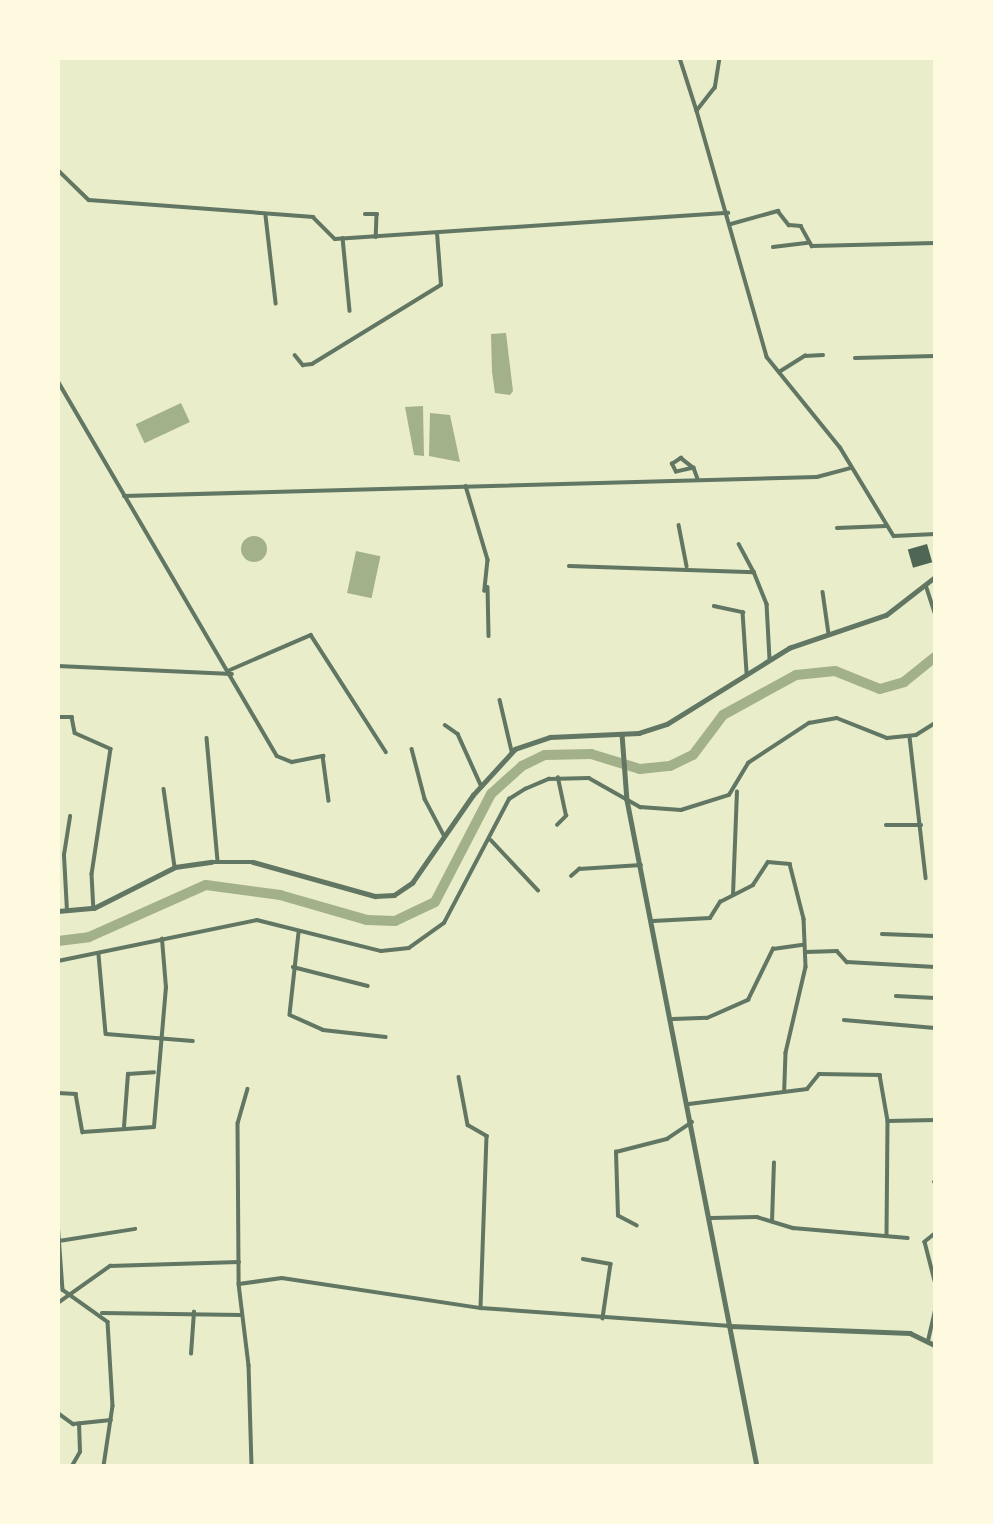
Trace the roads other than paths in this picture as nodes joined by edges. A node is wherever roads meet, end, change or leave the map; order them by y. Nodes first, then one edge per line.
1 (680, 58) edge
2 (720, 58) edge
3 (697, 111) junction
4 (58, 170) edge
5 (728, 213) junction
6 (365, 214) dead end
7 (266, 216) junction
8 (731, 224) junction
9 (437, 233) junction
10 (376, 237) junction
11 (343, 238) junction
12 (808, 243) junction
13 (935, 243) edge
14 (773, 247) dead end
15 (276, 303) dead end
16 (350, 311) dead end
17 (295, 355) dead end
18 (823, 355) dead end
19 (935, 356) edge
20 (855, 358) dead end
21 (779, 372) junction
22 (58, 381) edge
23 (694, 468) junction
24 (850, 468) junction
25 (698, 479) junction
26 (466, 486) junction
27 (124, 496) junction
28 (679, 525) dead end
29 (886, 526) junction
30 (837, 528) dead end
31 (935, 534) edge
32 (739, 544) dead end
33 (569, 566) dead end
34 (687, 566) junction
35 (754, 572) junction
36 (935, 577) edge
37 (926, 583) junction
38 (488, 585) junction
39 (485, 591) dead end
40 (823, 592) dead end
41 (715, 606) dead end
42 (935, 613) edge
43 (489, 636) dead end
44 (829, 636) junction
45 (770, 659) junction
46 (58, 666) edge
47 (231, 672) junction
48 (747, 673) junction
49 (500, 700) dead end
50 (58, 717) edge
51 (935, 723) edge
52 (445, 724) dead end
53 (622, 734) junction
54 (910, 737) junction
55 (207, 738) dead end
56 (412, 749) dead end
57 (512, 751) junction
58 (386, 752) dead end
59 (558, 778) junction
60 (481, 785) junction
61 (164, 789) dead end
62 (737, 789) junction
63 (627, 800) junction
64 (329, 802) dead end
65 (70, 816) dead end
66 (557, 825) dead end
67 (886, 825) dead end
68 (920, 825) junction
69 (444, 835) junction
70 (491, 840) junction
71 (218, 862) junction
72 (641, 865) junction
73 (175, 867) junction
74 (571, 876) dead end
75 (926, 878) dead end
76 (538, 890) dead end
77 (733, 895) junction
78 (94, 908) junction
79 (58, 911) edge
80 (67, 911) junction
81 (653, 921) junction
82 (299, 933) junction
83 (882, 934) dead end
84 (935, 936) edge
85 (162, 939) junction
86 (803, 945) junction
87 (806, 952) junction
88 (99, 955) junction
89 (58, 961) edge
90 (293, 967) junction
91 (935, 967) edge
92 (368, 986) dead end
93 (896, 996) dead end
94 (935, 998) edge
95 (673, 1019) junction
96 (844, 1020) dead end
97 (935, 1028) edge
98 (159, 1037) junction
99 (386, 1037) dead end
100 (193, 1041) dead end
101 (154, 1072) junction
102 (459, 1077) dead end
103 (248, 1089) dead end
104 (785, 1090) junction
105 (58, 1093) edge
106 (689, 1104) junction
107 (935, 1120) edge
108 (888, 1121) junction
109 (692, 1122) junction
110 (124, 1127) junction
111 (774, 1163) dead end
112 (710, 1218) junction
113 (58, 1222) edge
114 (772, 1222) junction
115 (637, 1226) dead end
116 (135, 1229) dead end
117 (935, 1234) edge
118 (887, 1235) junction
119 (908, 1238) dead end
120 (59, 1241) edge
121 (583, 1259) dead end
122 (239, 1262) junction
123 (935, 1281) edge
124 (240, 1283) junction
125 (69, 1297) junction
126 (58, 1303) edge
127 (481, 1308) junction
128 (935, 1310) edge
129 (194, 1312) junction
130 (102, 1313) junction
131 (241, 1315) junction
132 (603, 1318) junction
133 (730, 1328) junction
134 (928, 1341) junction
135 (935, 1345) edge
136 (191, 1354) dead end
137 (58, 1413) edge
138 (111, 1420) junction
139 (79, 1424) junction
140 (72, 1466) edge
141 (104, 1466) edge
142 (252, 1466) edge
143 (757, 1466) edge

1 - 3 street
2 - 3 street
3 - 5 street
4 - 7 street
5 - 8 street
5 - 9 street
6 - 10 street
7 - 11 street
7 - 15 street
8 - 12 street
8 - 21 street
9 - 10 street
9 - 17 street
10 - 11 street
11 - 16 street
12 - 13 street
12 - 14 street
18 - 21 street
19 - 20 street
21 - 24 street
22 - 27 street
23 - 23 street
23 - 25 street
24 - 25 street
24 - 29 street
25 - 26 street
26 - 27 street
26 - 38 street
27 - 47 street
28 - 34 street
29 - 30 street
29 - 31 street
32 - 35 street
33 - 34 street
34 - 35 street
35 - 45 street
36 - 37 street
37 - 42 street
37 - 44 street
38 - 39 street
38 - 43 street
40 - 44 street
41 - 48 street
44 - 45 street
45 - 48 street
46 - 47 street
47 - 58 street
47 - 64 street
48 - 53 street
49 - 57 street
50 - 78 street
51 - 54 street
52 - 60 street
53 - 57 street
53 - 63 street
54 - 62 street
54 - 68 street
55 - 71 street
56 - 69 street
57 - 60 street
59 - 63 street
59 - 66 street
59 - 70 street
60 - 69 street
61 - 73 street
62 - 63 street
62 - 77 street
63 - 72 street
65 - 80 street
67 - 68 street
68 - 75 street
69 - 71 street
70 - 76 street
70 - 82 street
71 - 73 street
72 - 74 street
72 - 81 street
73 - 78 street
77 - 81 street
77 - 86 street
78 - 80 street
79 - 80 street
81 - 95 street
82 - 85 street
82 - 90 street
83 - 84 street
85 - 88 street
85 - 98 street
86 - 87 street
86 - 95 street
87 - 91 street
87 - 104 street
88 - 89 street
88 - 98 street
90 - 92 street
90 - 99 street
93 - 94 street
95 - 106 street
96 - 97 street
98 - 100 street
98 - 101 street
101 - 110 street
101 - 110 street
102 - 127 street
103 - 122 street
104 - 106 street
104 - 108 street
105 - 110 street
106 - 109 street
107 - 108 street
108 - 118 street
109 - 112 street
109 - 115 street
111 - 114 street
112 - 114 street
112 - 133 street
113 - 120 street
114 - 118 street
116 - 120 street
117 - 123 street
118 - 119 street
120 - 125 street
121 - 132 street
122 - 124 street
122 - 125 street
124 - 127 street
124 - 131 street
125 - 126 street
125 - 130 street
127 - 132 street
128 - 134 street
129 - 130 street
129 - 131 street
129 - 136 street
130 - 138 street
131 - 142 street
132 - 133 street
133 - 134 street
133 - 143 street
134 - 135 street
137 - 139 street
138 - 139 street
138 - 141 street
139 - 140 street

